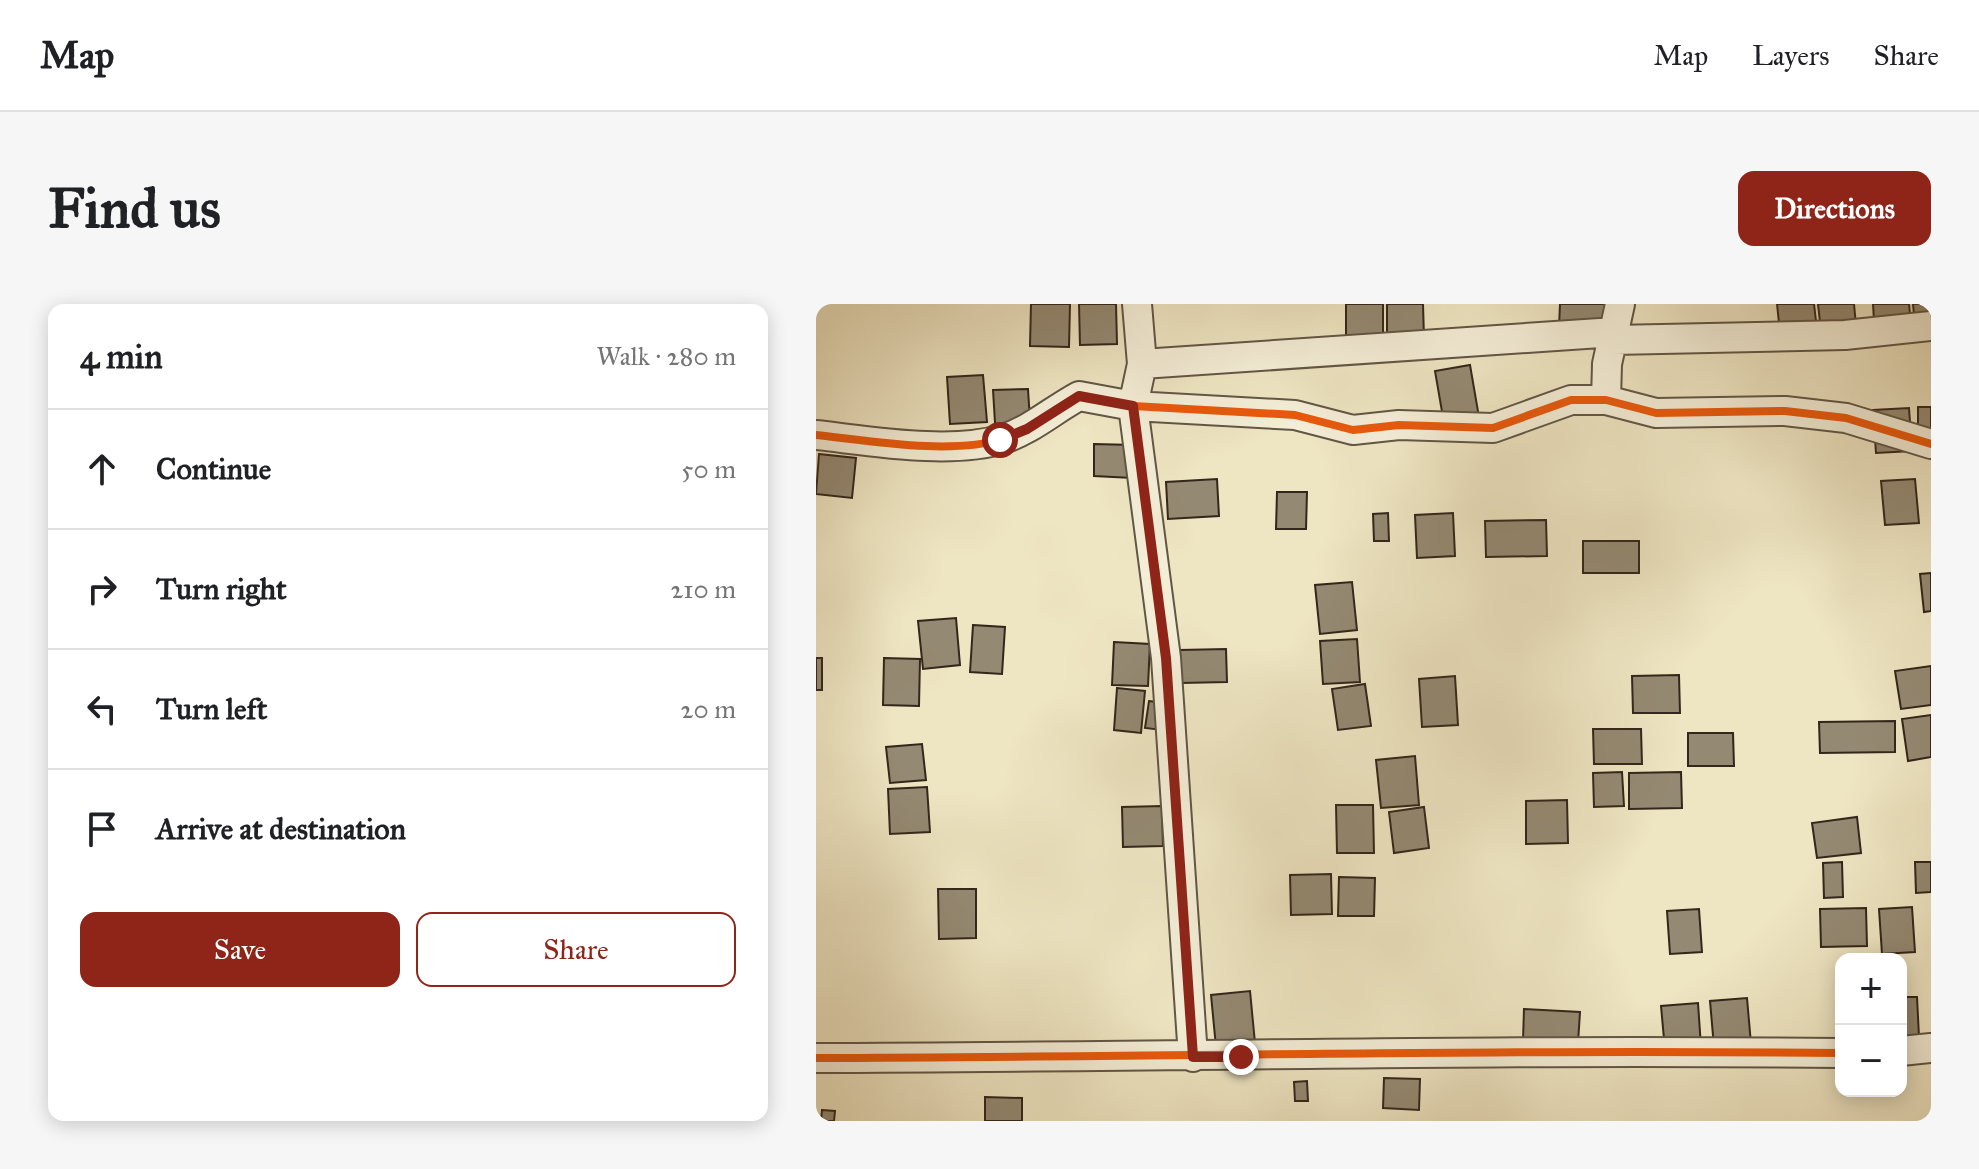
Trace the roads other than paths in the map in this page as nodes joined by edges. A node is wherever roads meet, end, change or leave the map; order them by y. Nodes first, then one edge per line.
1 (1137, 304) edge
2 (1620, 304) edge
3 (1931, 326) edge
4 (1612, 345) junction
5 (1142, 364) junction
6 (1571, 400) junction
7 (1606, 400) junction
8 (1133, 406) junction
9 (816, 435) edge
10 (1931, 444) edge
11 (1931, 1048) edge
12 (1907, 1050) edge
13 (1835, 1053) edge
14 (1193, 1057) junction
15 (816, 1058) edge

1 - 5 street
2 - 4 street
3 - 4 street
4 - 5 street
4 - 6 street
4 - 7 street
5 - 8 street
6 - 7 street
6 - 8 street
7 - 10 street
8 - 9 street
8 - 14 street
11 - 12 street
13 - 14 street
14 - 15 street

